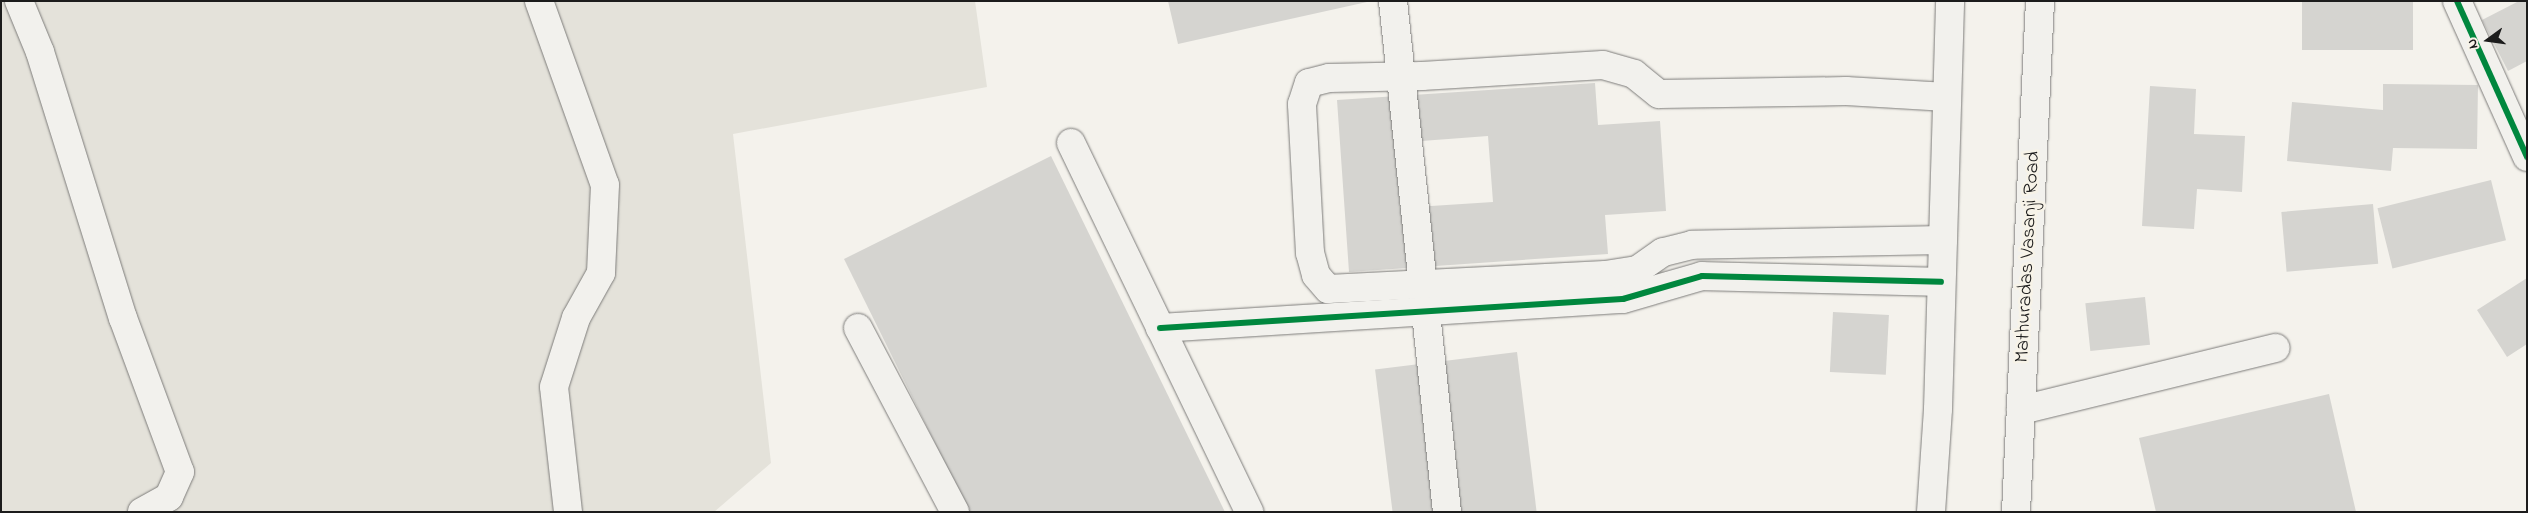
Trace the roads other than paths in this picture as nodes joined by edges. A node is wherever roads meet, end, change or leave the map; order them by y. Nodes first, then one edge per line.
1 (19, 1) edge
2 (538, 1) edge
3 (1393, 1) edge
4 (1950, 1) edge
5 (2040, 1) edge
6 (2457, 1) edge
7 (1947, 97) junction
8 (1070, 143) dead end
9 (2527, 157) edge
10 (1943, 240) junction
11 (1942, 282) junction
12 (858, 328) dead end
13 (1160, 328) junction
14 (2276, 348) dead end
15 (2021, 410) junction
16 (142, 512) edge
17 (568, 512) edge
18 (955, 512) edge
19 (1249, 512) edge
20 (1447, 512) edge
21 (1931, 512) edge
22 (2016, 512) edge

1 - 16 main road
2 - 17 main road
3 - 20 main road
4 - 7 main road
5 - 15 main road, Mathuradas Vasanji Road
6 - 9 main road
7 - 10 main road
7 - 10 main road
8 - 13 main road
10 - 11 main road
11 - 13 main road
11 - 21 main road
12 - 18 main road
13 - 19 main road
14 - 15 main road
15 - 22 main road, Mathuradas Vasanji Road

